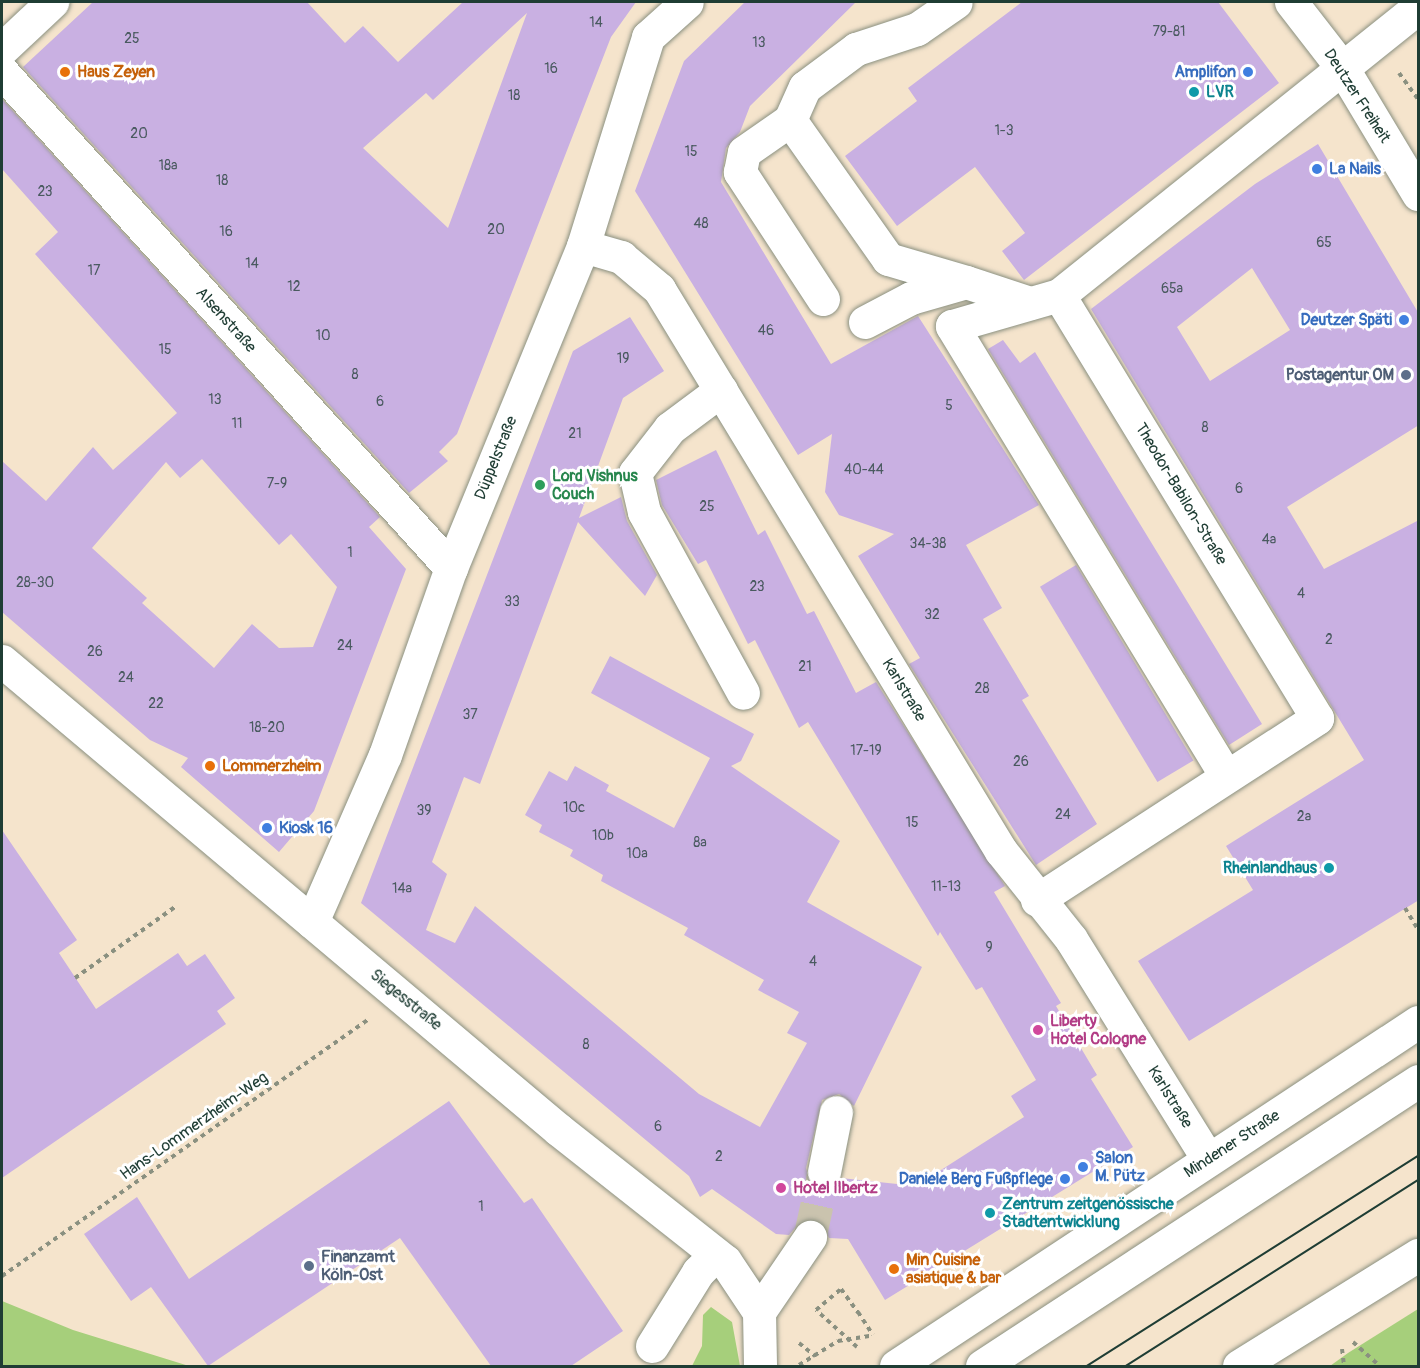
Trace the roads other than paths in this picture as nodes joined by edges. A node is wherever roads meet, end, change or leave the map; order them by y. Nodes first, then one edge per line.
1 (52, 2) edge
2 (687, 2) edge
3 (956, 2) edge
4 (1292, 2) edge
5 (1419, 7) edge
6 (2, 49) edge
7 (1343, 69) junction
8 (2, 72) edge
9 (790, 120) junction
10 (1419, 194) edge
11 (583, 246) junction
12 (966, 282) junction
13 (823, 299) dead end
14 (1044, 299) junction
15 (865, 322) dead end
16 (721, 390) junction
17 (451, 568) junction
18 (2, 661) edge
19 (743, 693) dead end
20 (1226, 777) junction
21 (1037, 900) junction
22 (312, 922) junction
23 (1419, 1022) edge
24 (1419, 1081) edge
25 (836, 1112) dead end
26 (1209, 1159) junction
27 (824, 1172) tunnel mouth
28 (810, 1237) tunnel mouth
29 (716, 1254) junction
30 (1419, 1255) edge
31 (759, 1312) junction
32 (652, 1346) dead end
33 (760, 1366) edge
34 (896, 1366) edge
35 (982, 1366) edge
36 (1239, 1366) edge

1 - 6 street
2 - 11 street, Düppelstraße
3 - 9 street
4 - 7 street, Deutzer Freiheit
5 - 7 street
7 - 10 street, Deutzer Freiheit
7 - 14 street
8 - 17 street, Alsenstraße
9 - 12 street
9 - 13 street
11 - 16 street, Karlstraße
11 - 17 street, Düppelstraße
12 - 14 street
12 - 15 street
14 - 20 street, Theodor-Babilon-Straße
14 - 20 street
16 - 19 street
16 - 21 street, Karlstraße
17 - 22 street, Düppelstraße
18 - 22 street, Siegesstraße
20 - 21 street, Theodor-Babilon-Straße
21 - 26 street, Karlstraße
22 - 29 street, Siegesstraße
23 - 26 street, Mindener Straße
24 - 35 street
25 - 27 street
26 - 34 street, Mindener Straße
28 - 31 street
29 - 31 street, Siegesstraße
29 - 32 street
30 - 36 street
31 - 33 street

